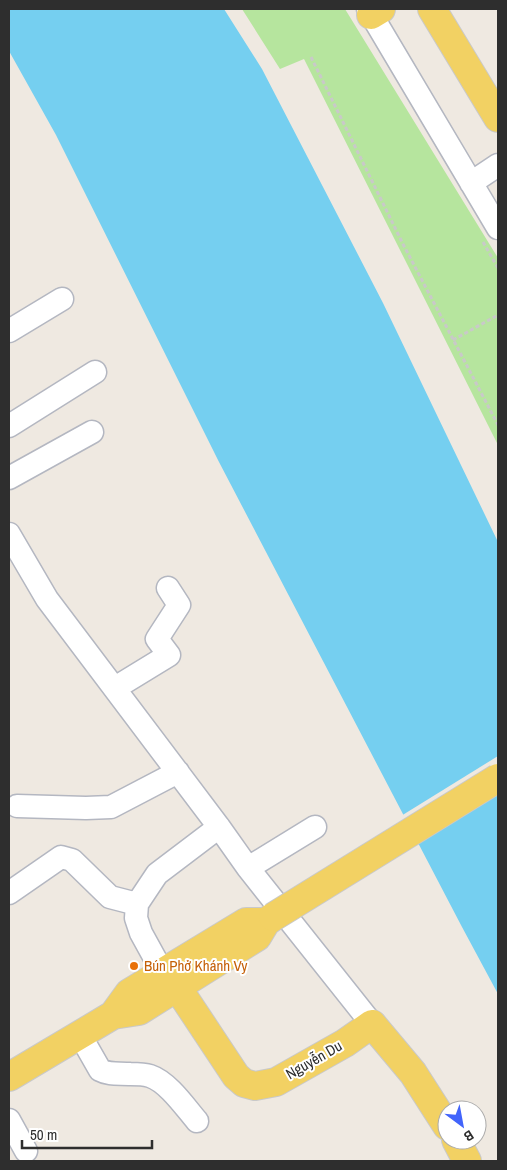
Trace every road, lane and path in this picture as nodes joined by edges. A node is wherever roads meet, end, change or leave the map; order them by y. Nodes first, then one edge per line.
1 (432, 9) edge
2 (374, 11) edge
3 (311, 57) dead end
4 (498, 118) edge
5 (498, 165) edge
6 (471, 183) junction
7 (498, 228) edge
8 (62, 300) dead end
9 (498, 315) edge
10 (9, 331) edge
11 (453, 340) junction
12 (95, 372) dead end
13 (498, 425) edge
14 (9, 426) edge
15 (92, 432) dead end
16 (9, 478) edge
17 (9, 534) edge
18 (168, 588) dead end
19 (115, 688) junction
20 (178, 772) junction
21 (498, 778) edge
22 (17, 806) dead end
23 (219, 826) junction
24 (315, 827) dead end
25 (248, 868) junction
26 (9, 893) edge
27 (136, 904) junction
28 (170, 980) junction
29 (372, 1024) junction
30 (80, 1035) junction
31 (9, 1078) edge
32 (437, 1110) edge
33 (9, 1120) edge
34 (197, 1121) dead end
35 (26, 1151) dead end

1 - 4 main road
2 - 6 street
3 - 11 path
5 - 6 street
6 - 7 street
8 - 10 street
9 - 11 path
11 - 13 path
12 - 14 street
15 - 16 street
17 - 19 street
18 - 19 street
19 - 20 street
20 - 22 street
20 - 23 street
21 - 28 main road, bridge
23 - 25 street
23 - 27 street
24 - 25 street
25 - 29 street
26 - 27 street
27 - 28 street
28 - 29 main road, Nguyễn Du
28 - 30 main road
29 - 32 main road
30 - 31 main road
30 - 34 street
33 - 35 street

